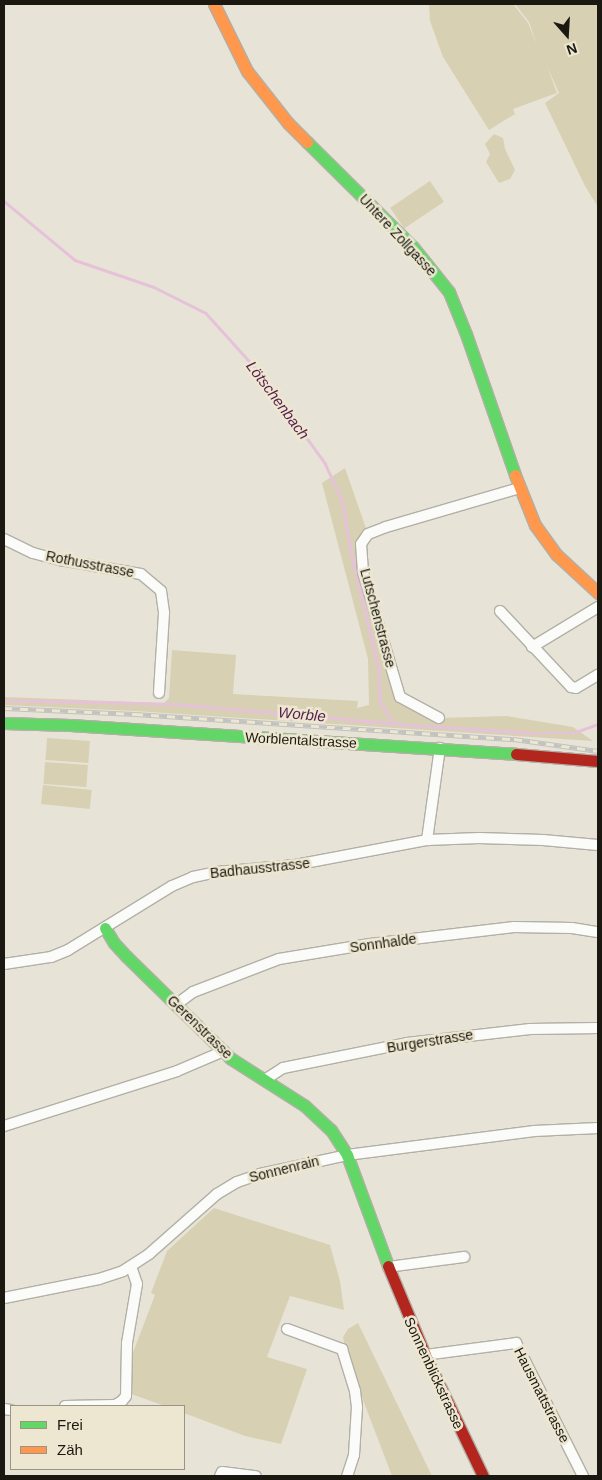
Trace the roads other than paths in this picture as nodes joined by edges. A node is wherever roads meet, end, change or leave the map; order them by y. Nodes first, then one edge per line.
1 (214, 4) edge
2 (519, 488) junction
3 (4, 539) edge
4 (598, 593) edge
5 (598, 607) edge
6 (500, 611) dead end
7 (532, 647) junction
8 (598, 675) edge
9 (159, 693) dead end
10 (439, 718) dead end
11 (4, 723) edge
12 (440, 748) junction
13 (598, 761) edge
14 (427, 840) junction
15 (598, 845) edge
16 (105, 928) junction
17 (598, 932) edge
18 (4, 964) edge
19 (177, 1004) junction
20 (598, 1028) edge
21 (224, 1051) junction
22 (266, 1079) junction
23 (4, 1126) edge
24 (598, 1128) edge
25 (347, 1155) junction
26 (464, 1257) dead end
27 (131, 1267) junction
28 (388, 1267) junction
29 (4, 1298) edge
30 (287, 1329) dead end
31 (425, 1355) junction
32 (115, 1405) edge
33 (220, 1476) edge
34 (256, 1476) edge
35 (347, 1476) edge
36 (483, 1476) edge
37 (583, 1476) edge

1 - 2 street, Untere Zollgasse
2 - 4 street, Untere Zollgasse
2 - 10 street, Lutschenstrasse
3 - 9 street, Rothusstrasse
5 - 7 street
6 - 7 street
7 - 8 street
11 - 12 street, Worblentalstrasse
12 - 13 street, Worblentalstrasse
12 - 14 street
14 - 15 street, Badhausstrasse
14 - 16 street, Badhausstrasse
16 - 18 street, Badhausstrasse
16 - 19 street, Gerenstrasse
17 - 19 street, Sonnhalde
19 - 21 street, Gerenstrasse
20 - 22 street, Burgerstrasse
21 - 22 street, Gerenstrasse
21 - 23 street
22 - 25 street, Gerenstrasse
24 - 25 street, Sonnenrain
25 - 27 street, Sonnenrain
25 - 28 street, Sonnenblickstrasse
26 - 28 street
27 - 29 street, Sonnenrain
27 - 32 street
28 - 31 street, Sonnenblickstrasse
30 - 35 street
31 - 36 street, Sonnenblickstrasse
31 - 37 street, Hausmattstrasse
33 - 34 street

